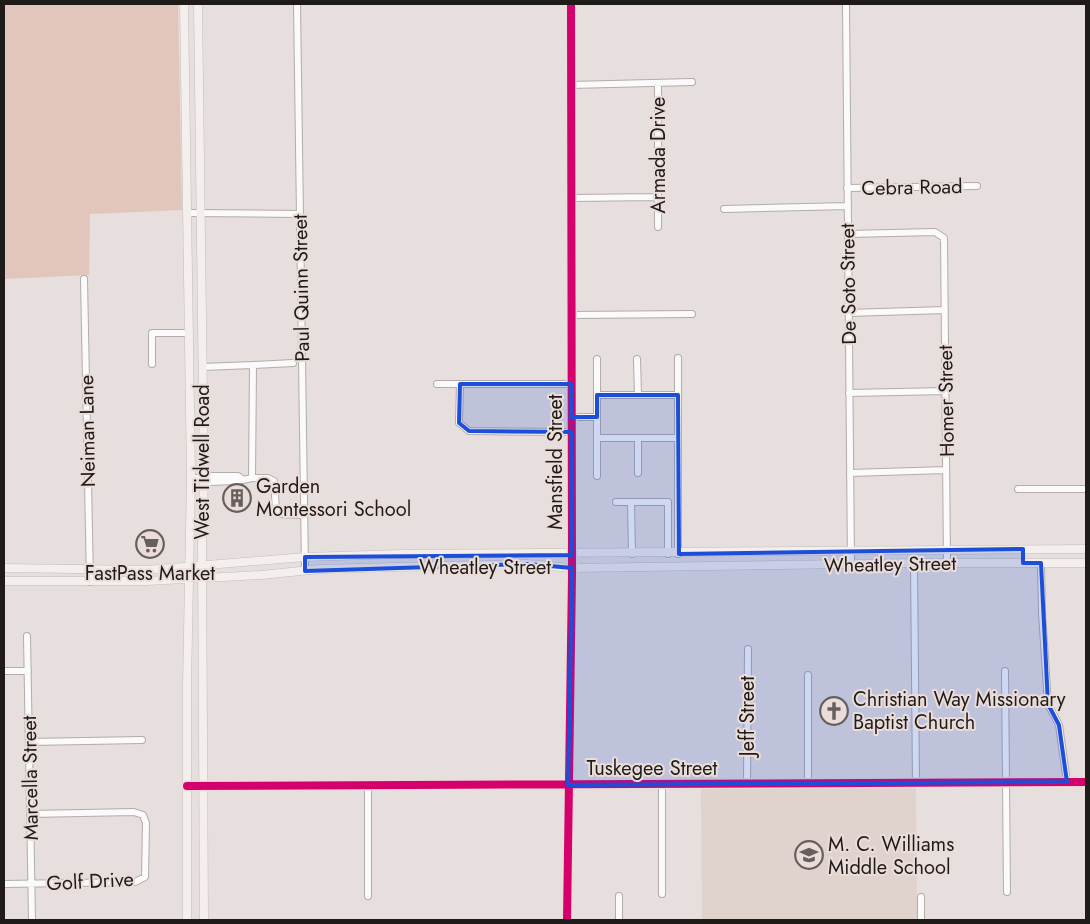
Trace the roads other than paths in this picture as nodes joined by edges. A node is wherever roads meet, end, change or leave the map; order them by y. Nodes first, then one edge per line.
1 (184, 4) edge
2 (198, 4) edge
3 (297, 4) edge
4 (571, 4) edge
5 (846, 4) edge
6 (692, 82) dead end
7 (658, 83) junction
8 (572, 85) junction
9 (186, 130) junction
10 (199, 132) junction
11 (977, 186) dead end
12 (848, 188) junction
13 (658, 197) junction
14 (572, 198) junction
15 (848, 206) junction
16 (724, 208) dead end
17 (188, 213) junction
18 (200, 214) junction
19 (300, 214) junction
20 (658, 227) dead end
21 (848, 234) junction
22 (84, 279) dead end
23 (201, 299) junction
24 (189, 300) junction
25 (945, 310) junction
26 (848, 313) junction
27 (692, 314) dead end
28 (571, 315) junction
29 (189, 333) junction
30 (596, 358) dead end
31 (678, 358) dead end
32 (637, 359) dead end
33 (293, 363) dead end
34 (152, 364) dead end
35 (253, 365) junction
36 (206, 366) junction
37 (437, 384) dead end
38 (460, 384) junction
39 (571, 384) junction
40 (946, 391) junction
41 (850, 393) junction
42 (597, 395) junction
43 (638, 395) junction
44 (678, 395) junction
45 (571, 417) junction
46 (597, 417) junction
47 (571, 432) junction
48 (597, 438) junction
49 (638, 438) junction
50 (678, 438) junction
51 (946, 470) junction
52 (638, 473) dead end
53 (850, 473) junction
54 (597, 476) dead end
55 (191, 478) junction
56 (206, 478) junction
57 (252, 478) junction
58 (1018, 489) dead end
59 (1086, 489) edge
60 (616, 502) dead end
61 (631, 502) junction
62 (305, 515) junction
63 (1023, 549) junction
64 (1086, 549) edge
65 (947, 550) junction
66 (850, 551) junction
67 (758, 552) junction
68 (394, 554) junction
69 (483, 554) junction
70 (572, 554) junction
71 (632, 554) junction
72 (668, 554) junction
73 (678, 554) junction
74 (305, 557) junction
75 (914, 563) junction
76 (1023, 563) junction
77 (1041, 563) junction
78 (1086, 563) edge
79 (947, 564) junction
80 (202, 565) junction
81 (851, 565) junction
82 (189, 566) junction
83 (483, 566) junction
84 (395, 567) junction
85 (668, 567) junction
86 (758, 567) junction
87 (4, 568) edge
88 (571, 568) junction
89 (90, 569) junction
90 (305, 571) junction
91 (188, 578) junction
92 (202, 578) junction
93 (4, 581) edge
94 (90, 582) junction
95 (27, 636) dead end
96 (748, 649) dead end
97 (4, 671) edge
98 (28, 671) junction
99 (1005, 671) dead end
100 (808, 675) dead end
101 (202, 682) junction
102 (187, 684) junction
103 (142, 740) dead end
104 (29, 742) junction
105 (916, 782) junction
106 (1006, 782) junction
107 (1067, 782) junction
108 (1086, 782) edge
109 (747, 783) junction
110 (808, 783) junction
111 (662, 784) junction
112 (568, 785) junction
113 (187, 786) junction
114 (202, 786) junction
115 (368, 786) junction
116 (30, 814) junction
117 (188, 867) junction
118 (203, 867) junction
119 (4, 884) edge
120 (31, 884) junction
121 (1007, 892) dead end
122 (662, 894) dead end
123 (368, 896) dead end
124 (619, 896) dead end
125 (921, 897) dead end
126 (32, 920) edge
127 (188, 920) edge
128 (204, 920) edge
129 (566, 920) edge
130 (619, 920) edge
131 (921, 920) edge

1 - 9 main road, West Tidwell Road
2 - 10 main road, West Tidwell Road
3 - 19 street, Paul Quinn Street
4 - 8 street, Mansfield Street
5 - 12 street, De Soto Street
6 - 7 street
7 - 8 street
7 - 13 street, Armada Drive
8 - 14 street, Mansfield Street
9 - 10 main road
9 - 17 main road, West Tidwell Road
10 - 18 main road, West Tidwell Road
11 - 12 street, Cebra Road
12 - 15 street, De Soto Street
13 - 14 street
13 - 20 street, Armada Drive
14 - 28 street, Mansfield Street
15 - 16 street
15 - 21 street, De Soto Street
17 - 18 street
17 - 24 main road, West Tidwell Road
18 - 19 street
18 - 23 main road, West Tidwell Road
19 - 62 street, Paul Quinn Street
21 - 25 street, Homer Street
21 - 26 street, De Soto Street
22 - 89 street, Neiman Lane
23 - 24 main road
23 - 36 main road, West Tidwell Road
24 - 29 main road, West Tidwell Road
25 - 26 street
25 - 40 street, Homer Street
26 - 41 street, De Soto Street
27 - 28 street
28 - 39 street, Mansfield Street
29 - 34 street
29 - 55 main road, West Tidwell Road
30 - 42 street
31 - 44 street
32 - 43 street
33 - 35 street
35 - 36 street
35 - 57 street
36 - 56 main road, West Tidwell Road
37 - 38 street
38 - 39 street
38 - 47 street
39 - 45 street, Mansfield Street
40 - 41 street
40 - 51 street, Homer Street
41 - 53 street, De Soto Street
42 - 43 street
42 - 46 street
43 - 44 street
44 - 50 street
45 - 46 street
45 - 47 street, Mansfield Street
46 - 48 street
47 - 70 street, Mansfield Street
48 - 49 street
48 - 54 street
49 - 50 street
49 - 52 street
50 - 73 street
51 - 53 street
51 - 65 street, Homer Street
53 - 66 street, De Soto Street
55 - 56 street
55 - 82 main road, West Tidwell Road
56 - 57 street
56 - 80 main road, West Tidwell Road
57 - 62 street
58 - 59 street
60 - 61 street
61 - 71 street
61 - 72 street
62 - 74 street, Paul Quinn Street
63 - 64 main road, Wheatley Street
63 - 65 main road, Wheatley Street
63 - 76 main road
65 - 66 main road, Wheatley Street
65 - 79 street, Homer Street
66 - 67 main road, Wheatley Street
66 - 81 street, De Soto Street
67 - 73 main road, Wheatley Street
67 - 86 main road
68 - 69 main road, Wheatley Street
68 - 74 main road, Wheatley Street
68 - 84 main road
69 - 70 main road, Wheatley Street
69 - 83 main road
70 - 71 main road, Wheatley Street
70 - 88 street, Mansfield Street
71 - 72 main road, Wheatley Street
72 - 73 main road, Wheatley Street
72 - 85 main road
74 - 80 main road, Wheatley Street
74 - 90 street, Paul Quinn Street
75 - 79 main road, Wheatley Street
75 - 81 main road, Wheatley Street
75 - 105 street
76 - 77 main road, Wheatley Street
76 - 79 main road, Wheatley Street
77 - 78 main road, Wheatley Street
77 - 107 street
80 - 82 main road, Wheatley Street
80 - 92 main road, West Tidwell Road
81 - 86 main road, Wheatley Street
82 - 89 main road, Wheatley Street
82 - 91 main road, West Tidwell Road
83 - 84 main road, Wheatley Street
83 - 88 main road, Wheatley Street
84 - 90 main road, Wheatley Street
85 - 86 main road, Wheatley Street
85 - 88 main road, Wheatley Street
87 - 89 main road, Wheatley Street
88 - 112 street, Mansfield Street
89 - 94 street, Neiman Lane
90 - 92 main road, Wheatley Street
91 - 92 main road, Wheatley Street
91 - 94 main road, Wheatley Street
91 - 102 main road, West Tidwell Road
92 - 101 main road, West Tidwell Road
93 - 94 main road, Wheatley Street
95 - 98 street, Marcella Street
96 - 109 street, Jeff Street
97 - 98 street
98 - 104 street, Marcella Street
99 - 106 street
100 - 110 street
101 - 102 main road
101 - 114 main road, West Tidwell Road
102 - 113 main road, West Tidwell Road
103 - 104 street
104 - 116 street, Marcella Street
105 - 106 street, Tuskegee Street
105 - 110 street, Tuskegee Street
106 - 107 street, Tuskegee Street
106 - 121 street
107 - 108 street, Tuskegee Street
109 - 110 street, Tuskegee Street
109 - 111 street, Tuskegee Street
111 - 112 street, Tuskegee Street
111 - 122 street
112 - 115 street, Tuskegee Street
112 - 129 street, Mansfield Street
113 - 114 street, Tuskegee Street
113 - 117 main road, West Tidwell Road
114 - 115 street, Tuskegee Street
114 - 118 main road, West Tidwell Road
115 - 123 street
116 - 120 street, Marcella Street
116 - 120 street, Golf Drive
117 - 118 main road
117 - 127 main road, West Tidwell Road
118 - 128 main road, West Tidwell Road
119 - 120 street, Golf Drive
120 - 126 street, Marcella Street
124 - 130 street
125 - 131 street

